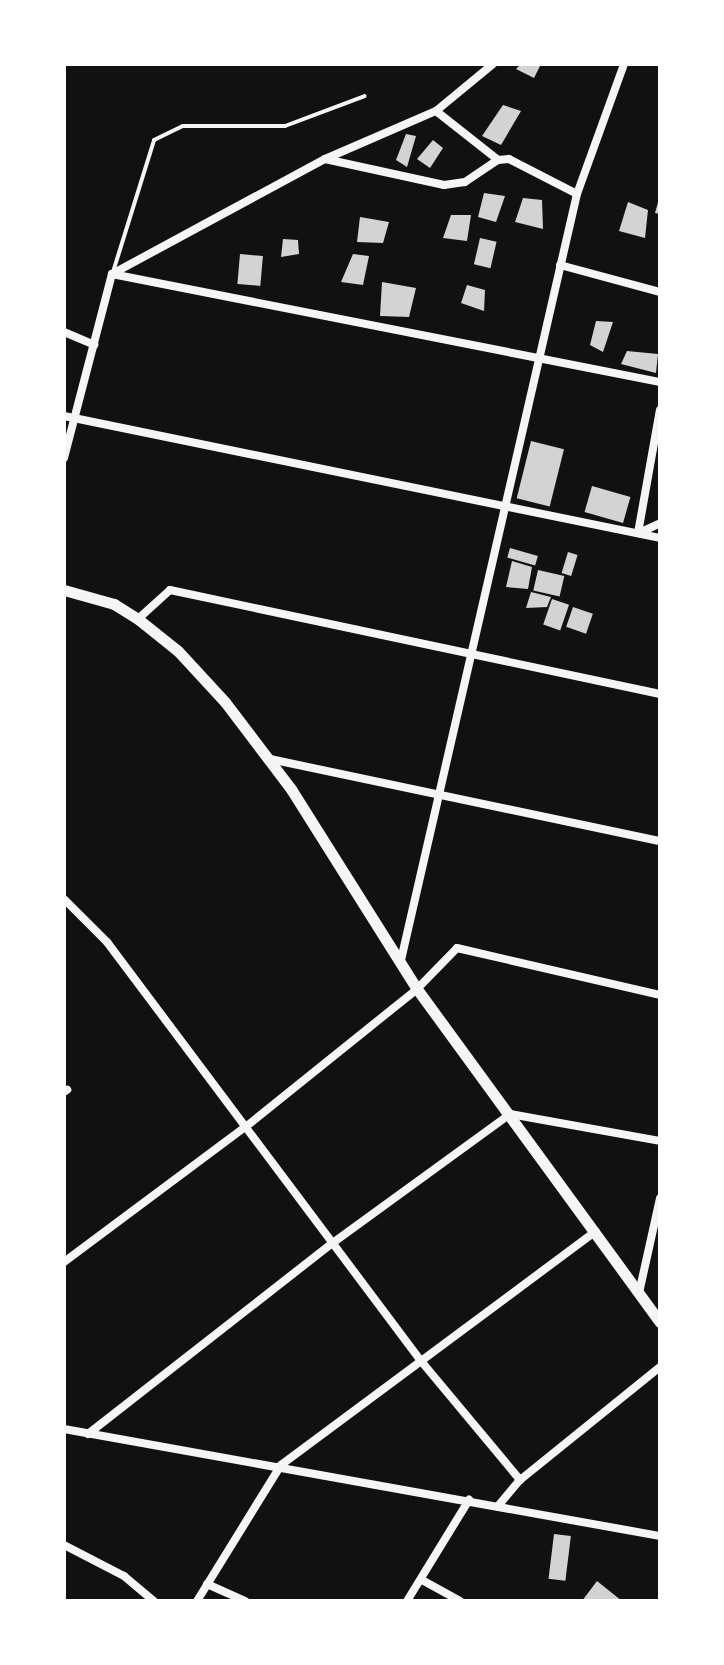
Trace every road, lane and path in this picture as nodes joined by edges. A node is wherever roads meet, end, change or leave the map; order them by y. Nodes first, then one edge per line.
1 (493, 64) edge
2 (624, 64) edge
3 (365, 96) dead end
4 (436, 111) junction
5 (325, 159) junction
6 (498, 160) junction
7 (577, 194) junction
8 (560, 265) junction
9 (112, 274) junction
10 (660, 292) edge
11 (64, 332) edge
12 (94, 345) junction
13 (537, 356) junction
14 (660, 382) edge
15 (660, 410) edge
16 (75, 415) junction
17 (64, 416) edge
18 (64, 458) edge
19 (504, 504) junction
20 (660, 523) edge
21 (638, 533) junction
22 (660, 538) edge
23 (64, 590) edge
24 (138, 619) junction
25 (472, 654) junction
26 (660, 694) edge
27 (270, 759) junction
28 (444, 792) junction
29 (660, 841) edge
30 (64, 899) edge
31 (401, 960) junction
32 (417, 989) junction
33 (660, 995) edge
34 (510, 1114) junction
35 (248, 1125) junction
36 (660, 1141) edge
37 (660, 1198) edge
38 (596, 1231) junction
39 (334, 1242) junction
40 (64, 1262) edge
41 (639, 1293) junction
42 (658, 1313) edge
43 (421, 1361) junction
44 (660, 1367) edge
45 (64, 1429) edge
46 (88, 1434) junction
47 (281, 1465) junction
48 (520, 1480) junction
49 (469, 1500) junction
50 (498, 1506) junction
51 (660, 1536) edge
52 (64, 1545) edge
53 (422, 1580) junction
54 (207, 1584) junction
55 (154, 1601) edge
56 (197, 1601) edge
57 (245, 1601) edge
58 (407, 1601) edge
59 (460, 1601) edge

1 - 4 street
2 - 7 street
3 - 9 lane
4 - 5 street
4 - 6 street
5 - 6 street
5 - 9 street
6 - 7 street
7 - 8 street
8 - 10 street
8 - 13 street
9 - 12 street
9 - 13 street
11 - 12 street
12 - 16 street
13 - 14 street
13 - 19 street
15 - 21 street
16 - 17 street
16 - 18 street
16 - 19 street
19 - 21 street
19 - 25 street
20 - 21 street
21 - 22 street
23 - 24 street
24 - 25 street
24 - 27 street
25 - 26 street
25 - 28 street
27 - 28 street
27 - 31 street
28 - 29 street
28 - 31 street
30 - 35 street
31 - 32 street
32 - 33 street
32 - 34 street
32 - 35 street
34 - 36 street
34 - 38 street
34 - 39 street
35 - 39 street
35 - 40 street
37 - 41 street
38 - 41 street
38 - 43 street
39 - 43 street
39 - 46 street
41 - 42 street
43 - 47 street
43 - 48 street
44 - 48 street
45 - 46 street
46 - 47 street
47 - 49 street
47 - 54 street
48 - 50 street
49 - 50 street
49 - 53 street
50 - 51 street
52 - 55 street
53 - 58 street
53 - 59 street
54 - 56 street
54 - 57 street

